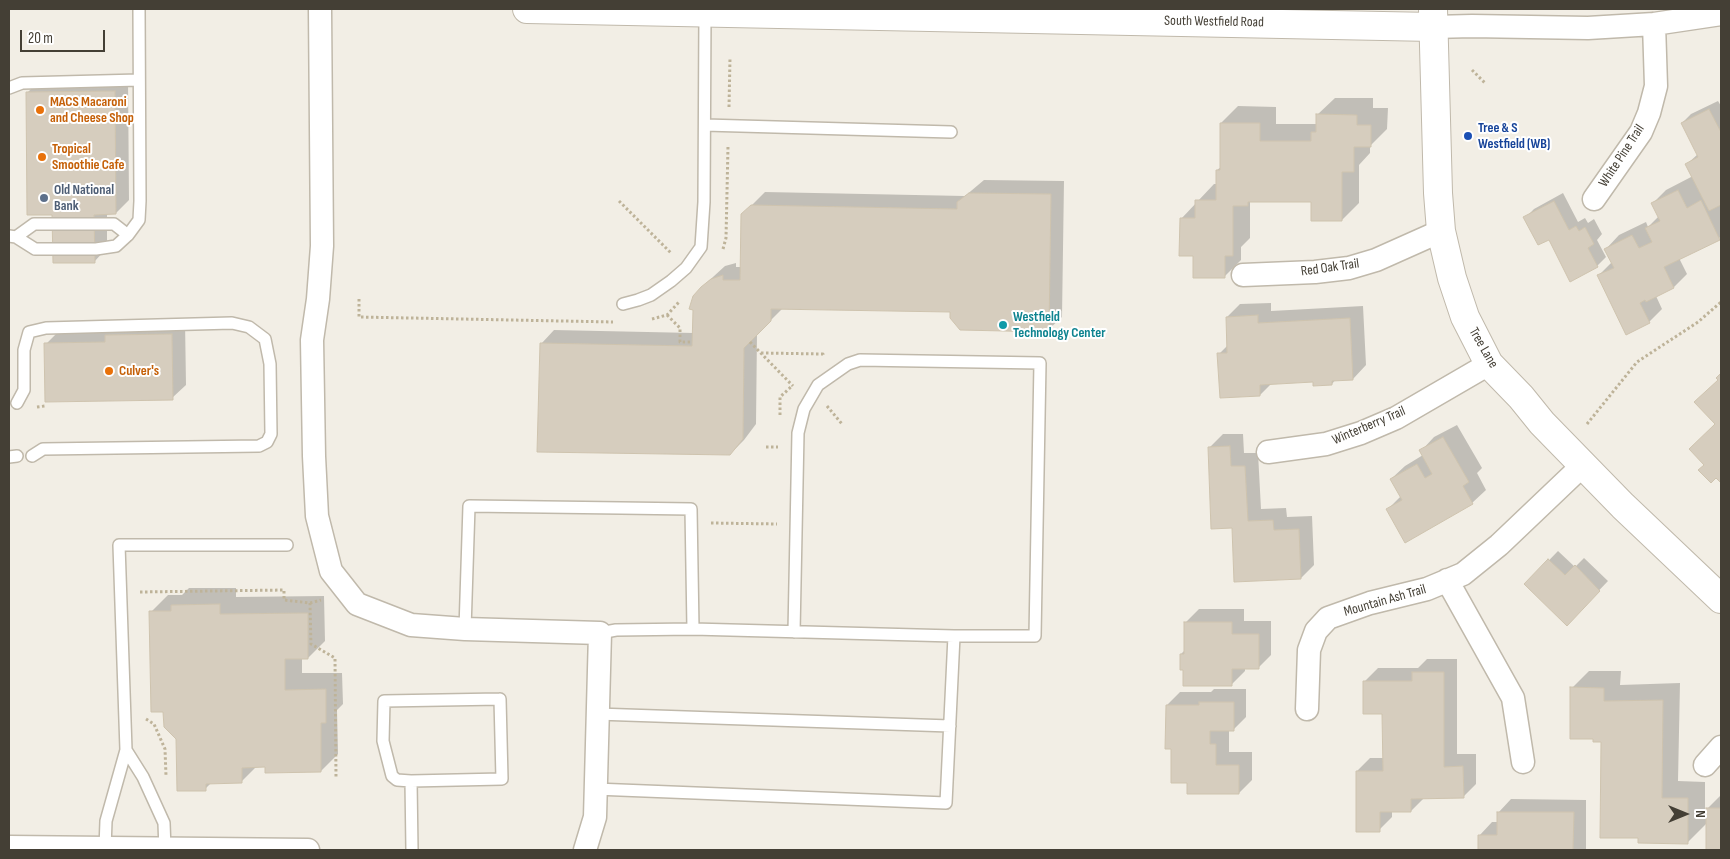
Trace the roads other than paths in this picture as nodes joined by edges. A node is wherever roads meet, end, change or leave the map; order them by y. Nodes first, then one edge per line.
1 (138, 9) edge
2 (320, 9) edge
3 (527, 9) edge
4 (705, 12) junction
5 (1721, 14) edge
6 (1153, 15) edge
7 (1433, 18) edge
8 (1654, 24) junction
9 (139, 80) junction
10 (9, 88) edge
11 (705, 125) junction
12 (951, 132) dead end
13 (1594, 199) dead end
14 (1441, 231) junction
15 (128, 235) junction
16 (12, 237) edge
17 (1244, 275) dead end
18 (623, 304) dead end
19 (1489, 364) junction
20 (17, 403) dead end
21 (1268, 452) dead end
22 (32, 456) dead end
23 (1582, 466) junction
24 (287, 545) dead end
25 (1447, 580) junction
26 (1718, 590) edge
27 (465, 629) junction
28 (693, 629) junction
29 (794, 632) junction
30 (600, 633) junction
31 (954, 636) junction
32 (1307, 708) dead end
33 (597, 714) junction
34 (950, 726) junction
35 (1721, 747) edge
36 (126, 750) junction
37 (1523, 762) dead end
38 (1704, 765) dead end
39 (411, 781) junction
40 (595, 789) junction
41 (9, 847) edge
42 (105, 848) junction
43 (165, 850) edge
44 (308, 850) edge
45 (412, 850) edge
46 (585, 850) edge

1 - 9 lane
2 - 27 street
3 - 4 street, South Westfield Road
4 - 6 street, South Westfield Road
4 - 11 lane
5 - 8 street, South Westfield Road
6 - 7 street, South Westfield Road
7 - 8 street, South Westfield Road
7 - 14 street, Tree Lane
8 - 13 street, White Pine Trail
9 - 10 lane
9 - 15 lane
11 - 12 lane
11 - 18 lane
14 - 17 street, Red Oak Trail
14 - 19 street, Tree Lane
15 - 16 lane
15 - 16 lane
19 - 21 street, Winterberry Trail
19 - 23 street, Tree Lane
20 - 22 lane
23 - 25 street, Mountain Ash Trail
23 - 26 street, Tree Lane
24 - 36 lane
25 - 32 street, Mountain Ash Trail
25 - 37 street
27 - 28 lane
27 - 30 street
28 - 29 lane
28 - 30 lane
29 - 31 lane
29 - 31 lane
30 - 33 street
31 - 34 lane
33 - 34 lane
33 - 40 street
34 - 40 lane
35 - 38 street
36 - 42 lane
36 - 43 lane
39 - 39 lane
39 - 45 lane
40 - 46 street
41 - 42 street
42 - 43 street
43 - 44 street

